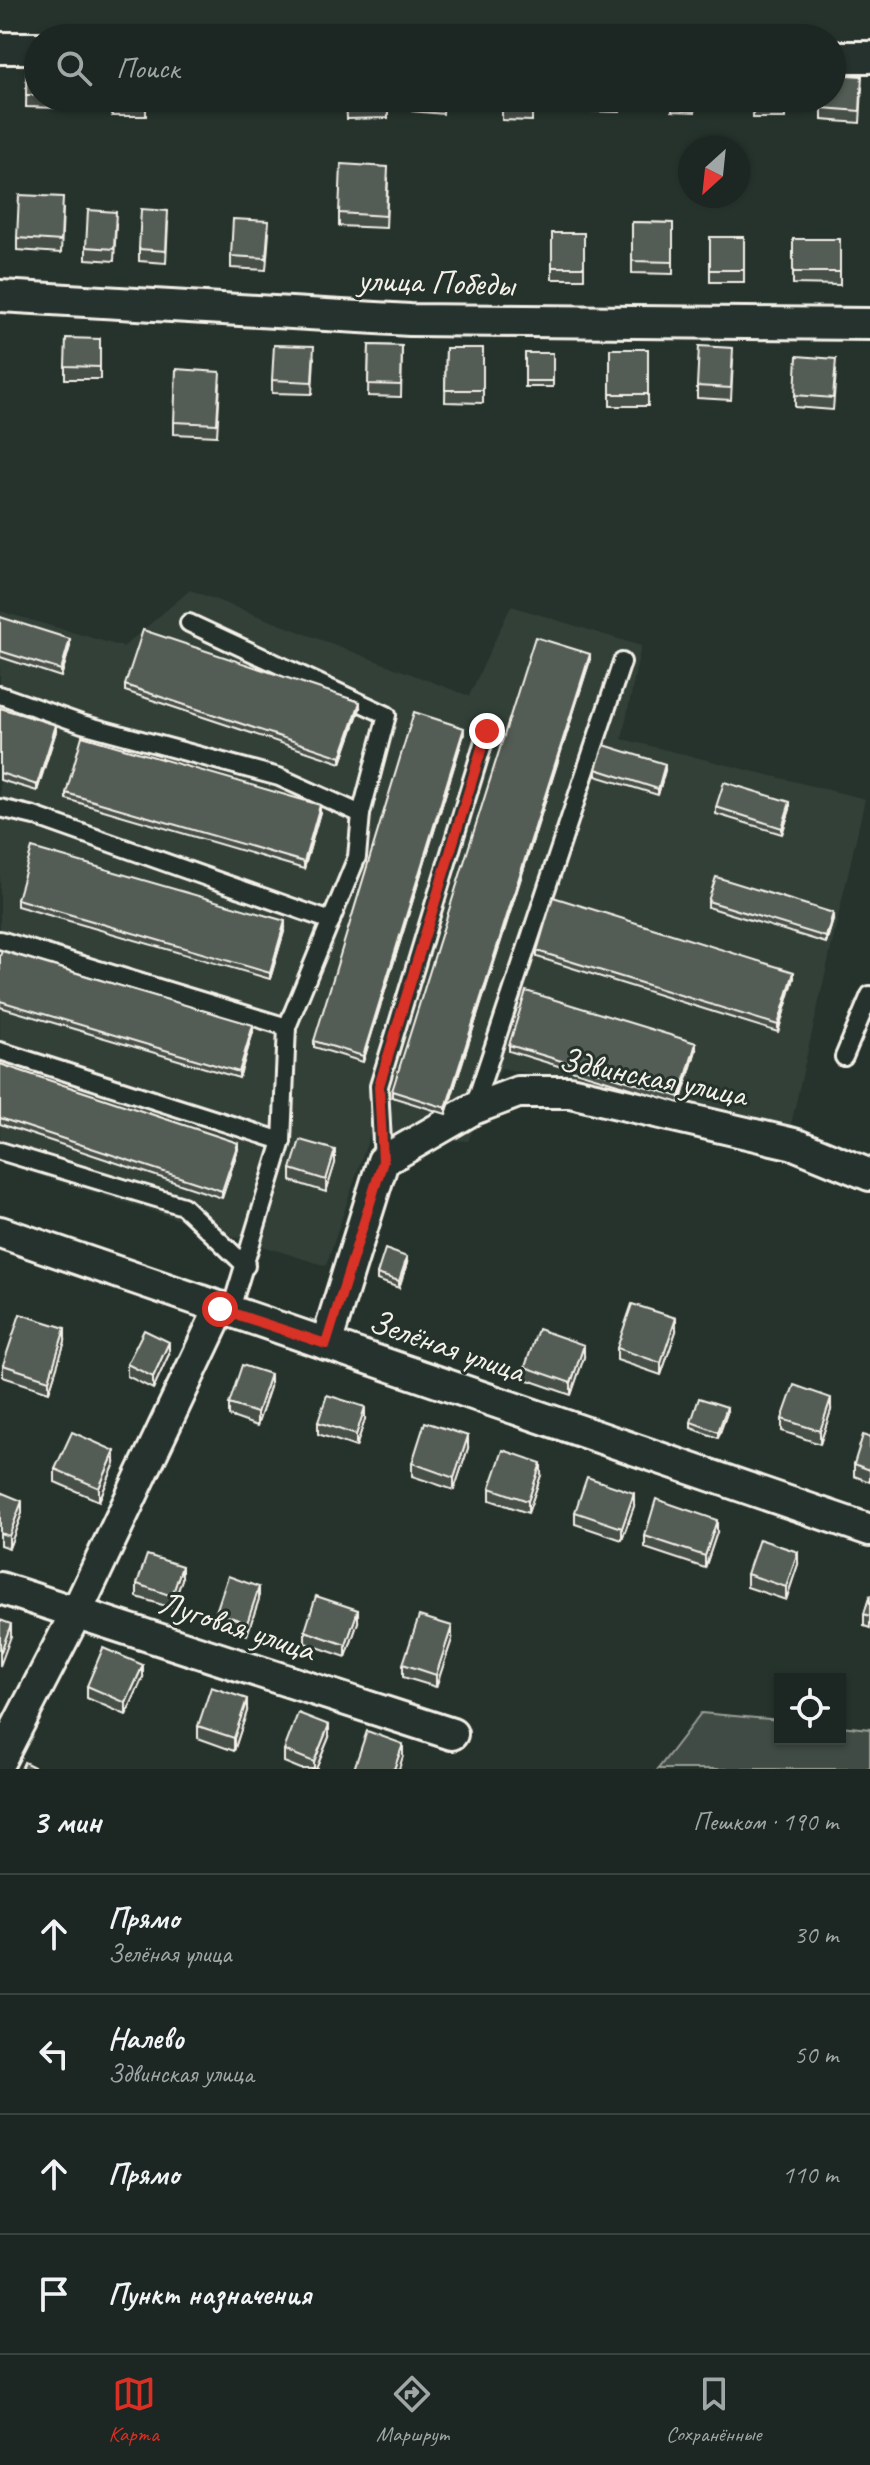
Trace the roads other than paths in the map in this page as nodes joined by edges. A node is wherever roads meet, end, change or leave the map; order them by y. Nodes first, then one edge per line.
1 (0, 48) edge
2 (24, 48) edge
3 (846, 57) edge
4 (870, 57) edge
5 (0, 296) edge
6 (870, 324) edge
7 (189, 623) dead end
8 (622, 662) dead end
9 (0, 695) edge
10 (487, 731) dead end
11 (0, 808) edge
12 (361, 814) junction
13 (331, 921) junction
14 (0, 940) edge
15 (870, 995) edge
16 (287, 1027) junction
17 (0, 1051) edge
18 (844, 1057) dead end
19 (473, 1109) junction
20 (282, 1141) junction
21 (0, 1151) edge
22 (383, 1161) junction
23 (870, 1175) edge
24 (0, 1232) edge
25 (246, 1266) junction
26 (225, 1311) junction
27 (326, 1344) junction
28 (870, 1530) edge
29 (0, 1588) edge
30 (76, 1613) junction
31 (452, 1734) dead end
32 (0, 1760) edge

1 - 2 street
3 - 4 street
5 - 6 street, улица Победы
7 - 12 lane
8 - 19 lane
9 - 12 lane
10 - 22 lane
11 - 13 lane
12 - 13 lane
13 - 16 lane
14 - 16 lane
15 - 18 lane
16 - 20 lane
17 - 20 lane
19 - 22 street, Здвинская улица
19 - 23 street, Здвинская улица
20 - 25 lane
21 - 25 lane
22 - 27 street
24 - 26 street, Зелёная улица
25 - 26 lane
26 - 27 street, Зелёная улица
26 - 30 street
27 - 28 street, Зелёная улица
29 - 30 street, Луговая улица
30 - 31 street, Луговая улица
30 - 32 street

